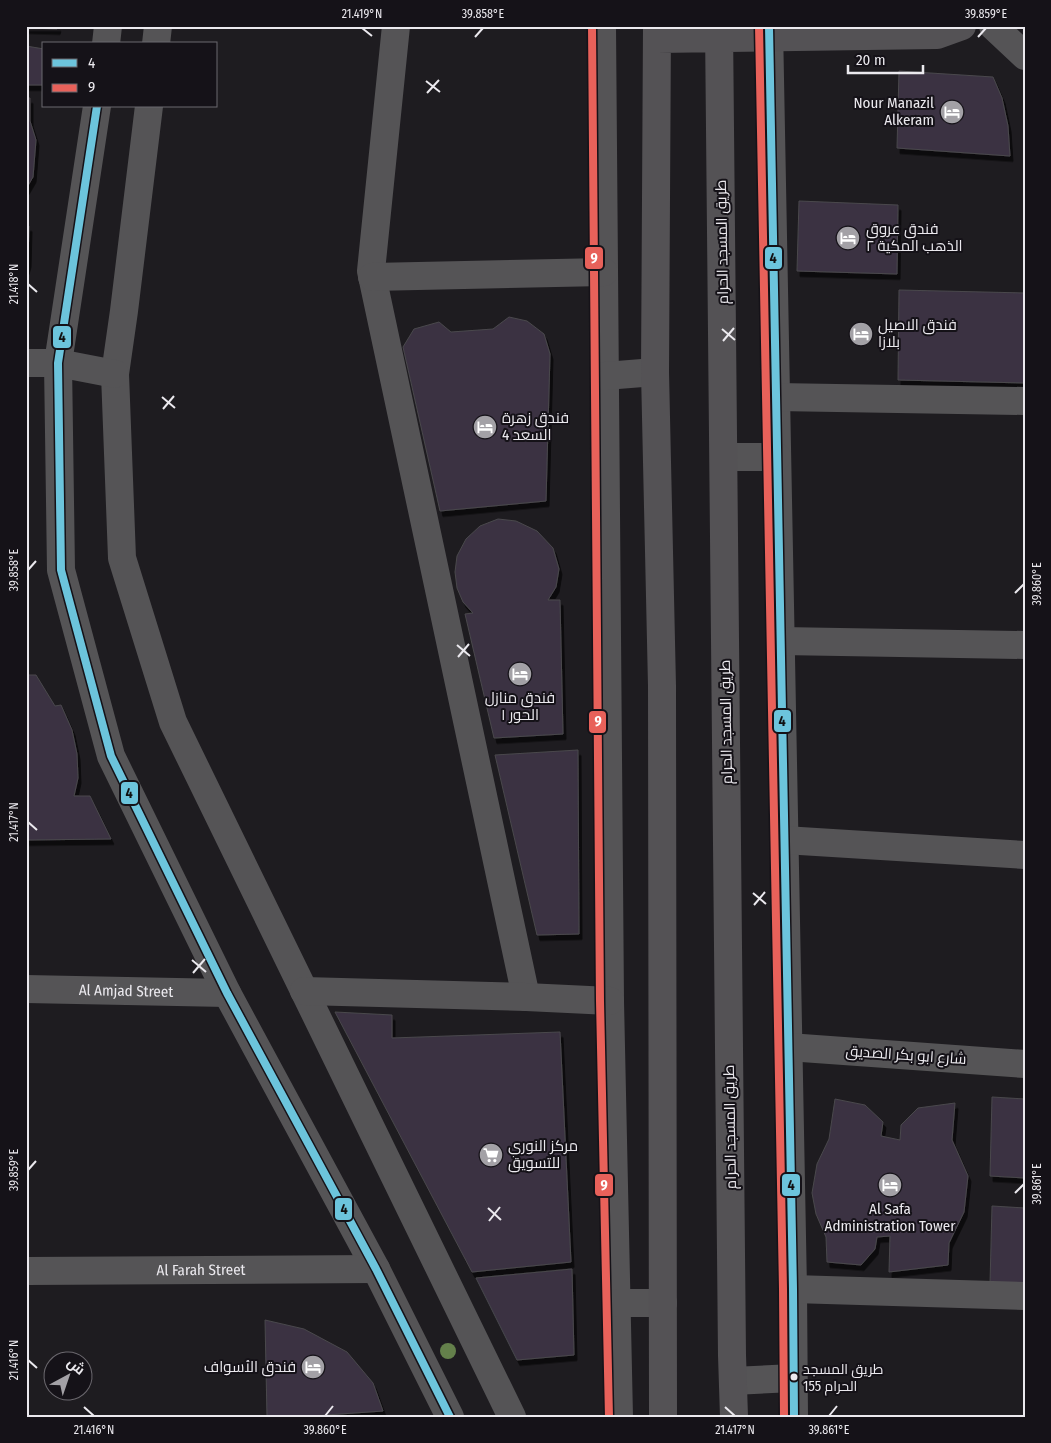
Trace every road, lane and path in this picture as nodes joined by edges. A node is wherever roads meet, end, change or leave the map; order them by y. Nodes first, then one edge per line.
1 (108, 26) edge
2 (158, 26) edge
3 (396, 26) edge
4 (602, 26) edge
5 (962, 26) edge
6 (993, 26) edge
7 (769, 32) edge
8 (657, 33) edge
9 (720, 33) edge
10 (106, 42) edge
11 (156, 42) edge
12 (1025, 56) edge
13 (97, 108) edge
14 (149, 108) edge
15 (604, 272) junction
16 (372, 277) junction
17 (26, 363) edge
18 (58, 363) junction
19 (655, 372) junction
20 (115, 374) junction
21 (605, 376) junction
22 (776, 397) junction
23 (1025, 401) edge
24 (724, 457) junction
25 (777, 457) junction
26 (780, 641) junction
27 (1025, 645) edge
28 (784, 840) junction
29 (1025, 855) edge
30 (26, 989) edge
31 (304, 991) junction
32 (227, 993) junction
33 (526, 997) junction
34 (610, 1001) junction
35 (788, 1047) junction
36 (1025, 1064) edge
37 (376, 1269) junction
38 (26, 1271) edge
39 (793, 1289) junction
40 (1025, 1296) edge
41 (617, 1303) junction
42 (663, 1303) junction
43 (793, 1378) junction
44 (733, 1381) junction
45 (450, 1417) edge
46 (512, 1417) edge
47 (619, 1417) edge
48 (663, 1417) edge
49 (734, 1417) edge
50 (794, 1417) edge

1 - 10 street
2 - 11 street
3 - 16 street
4 - 15 street
5 - 7 main road
6 - 12 street
7 - 9 main road
7 - 22 street
8 - 9 main road
8 - 19 main road
9 - 24 main road, طريق المسجد الحرام
13 - 18 street
14 - 20 street
15 - 16 street
15 - 21 street
16 - 33 street
17 - 18 street
18 - 20 street
18 - 32 street
19 - 21 street
19 - 42 main road
20 - 31 street
21 - 34 street
22 - 23 street
22 - 25 street
24 - 25 street
24 - 44 main road, طريق المسجد الحرام
25 - 26 street
26 - 27 street
26 - 28 street
28 - 29 street
28 - 35 street
30 - 32 street, Al Amjad Street
31 - 33 street
31 - 46 street
32 - 37 street
33 - 34 street
34 - 41 street
35 - 36 street, شارع ابو بكر الصديق
35 - 39 street
37 - 38 street, Al Farah Street
37 - 45 street
39 - 40 street
39 - 43 street
41 - 42 street
41 - 47 street
42 - 48 main road
43 - 44 street
43 - 50 street
44 - 49 main road, طريق المسجد الحرام

